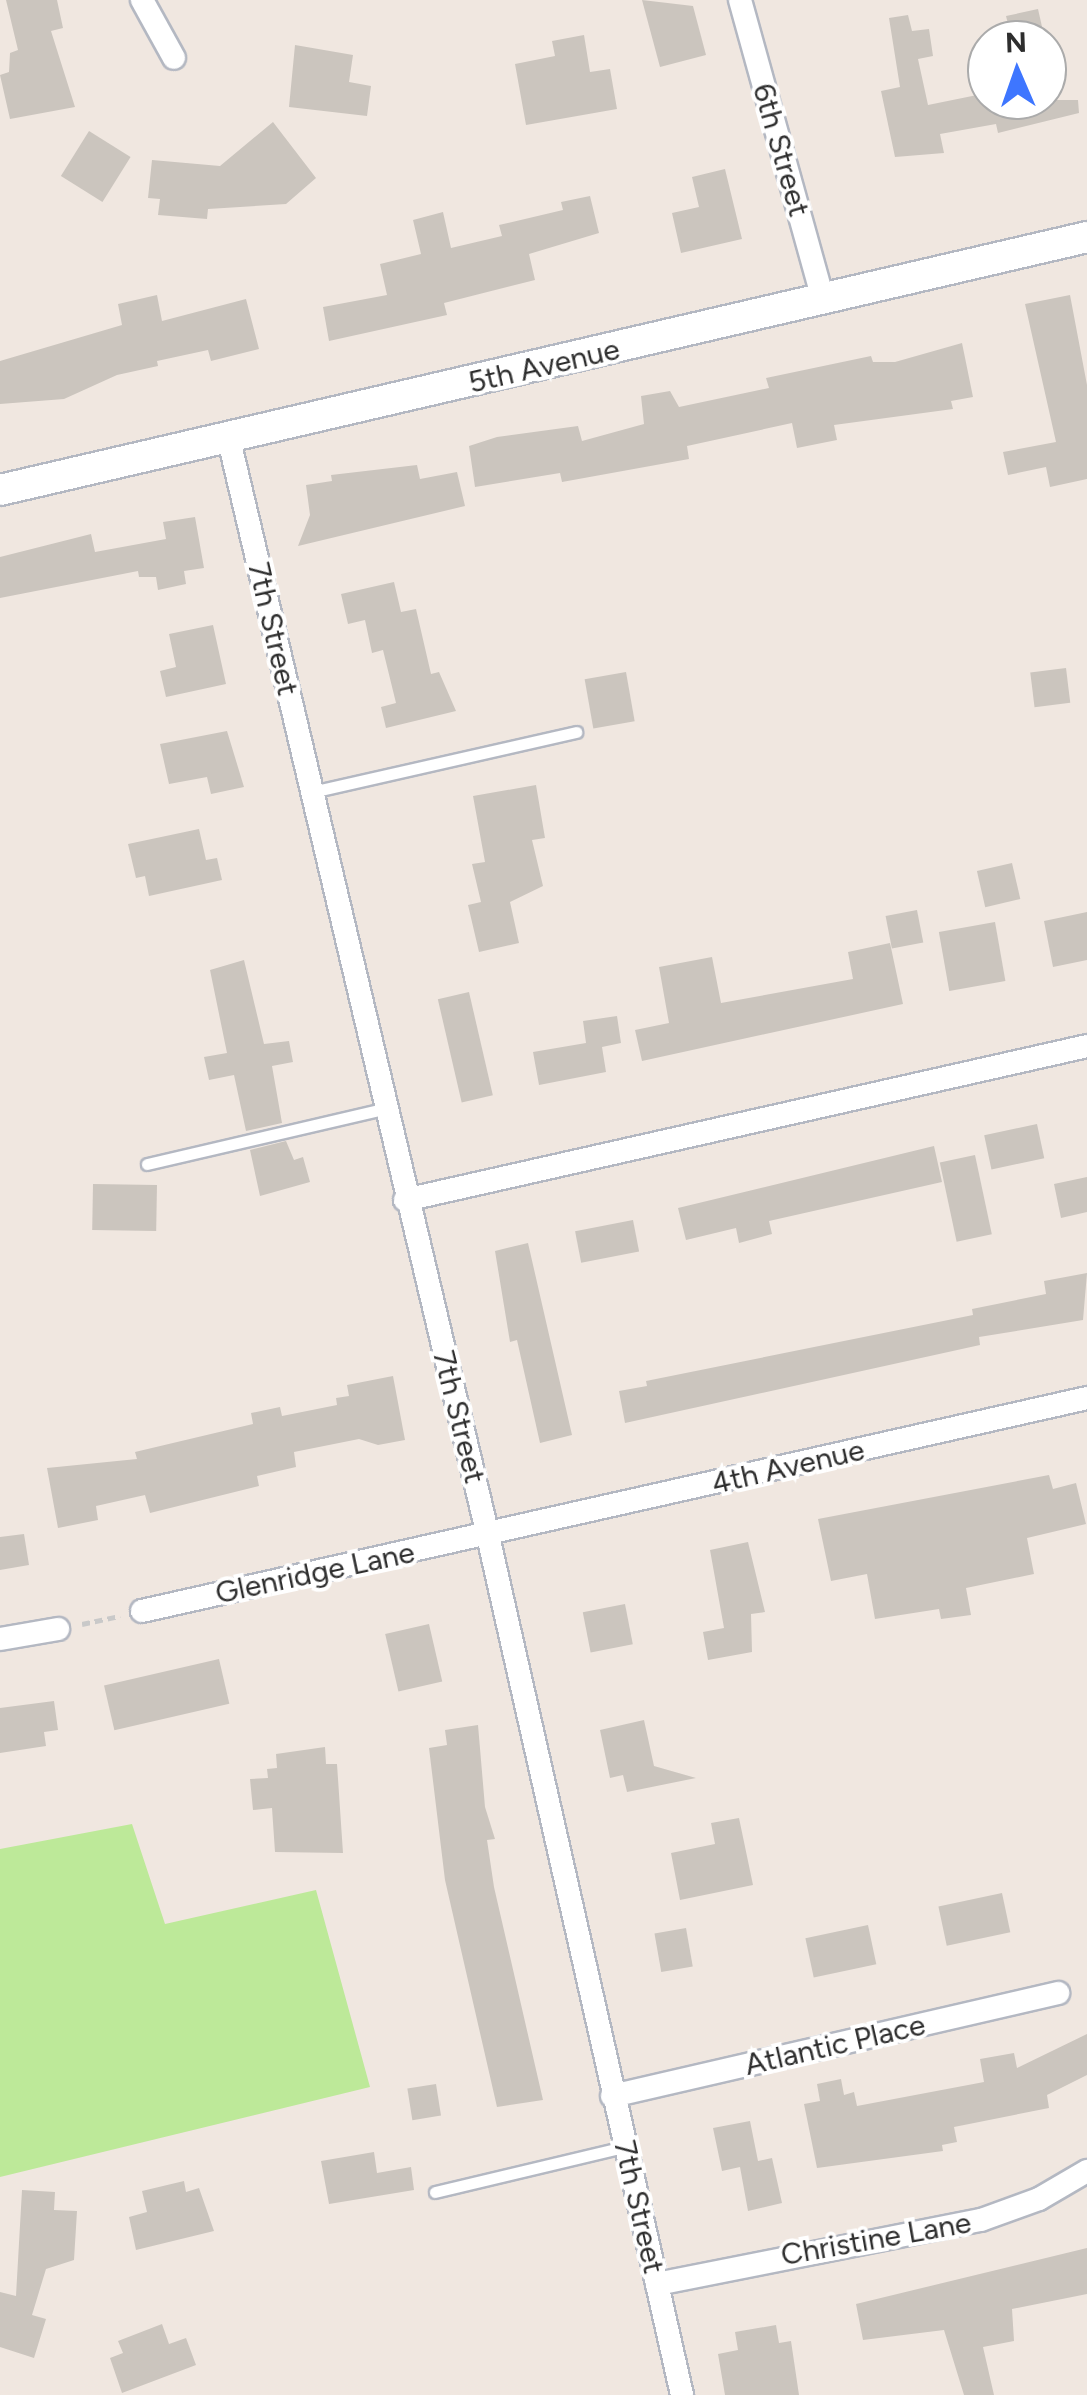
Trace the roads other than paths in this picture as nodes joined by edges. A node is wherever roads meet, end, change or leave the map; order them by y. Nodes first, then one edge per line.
1 (142, 0) edge
2 (740, 0) edge
3 (174, 58) dead end
4 (1087, 237) edge
5 (823, 300) junction
6 (230, 440) junction
7 (0, 490) edge
8 (576, 732) dead end
9 (312, 792) junction
10 (1087, 1046) edge
11 (384, 1109) junction
12 (146, 1164) dead end
13 (405, 1200) junction
14 (1087, 1398) edge
15 (488, 1536) junction
16 (142, 1611) road end
17 (58, 1629) road end
18 (0, 1639) edge
19 (1058, 1994) dead end
20 (612, 2096) junction
21 (624, 2147) junction
22 (1087, 2171) edge
23 (435, 2192) dead end
24 (657, 2284) junction
25 (682, 2395) edge

1 - 3 street
2 - 5 street, 6th Street
4 - 5 street, 5th Avenue
5 - 6 street, 5th Avenue
6 - 7 street, 5th Avenue
6 - 9 street, 7th Street
8 - 9 lane
9 - 11 street, 7th Street
10 - 13 street
11 - 12 lane
11 - 13 street, 7th Street
13 - 15 street, 7th Street
14 - 15 street, 4th Avenue
15 - 16 street, Glenridge Lane
15 - 20 street, 7th Street
17 - 18 street
19 - 20 street, Atlantic Place
20 - 21 street, 7th Street
21 - 23 lane
21 - 24 street, 7th Street
22 - 24 street, Christine Lane
24 - 25 street, 7th Street

